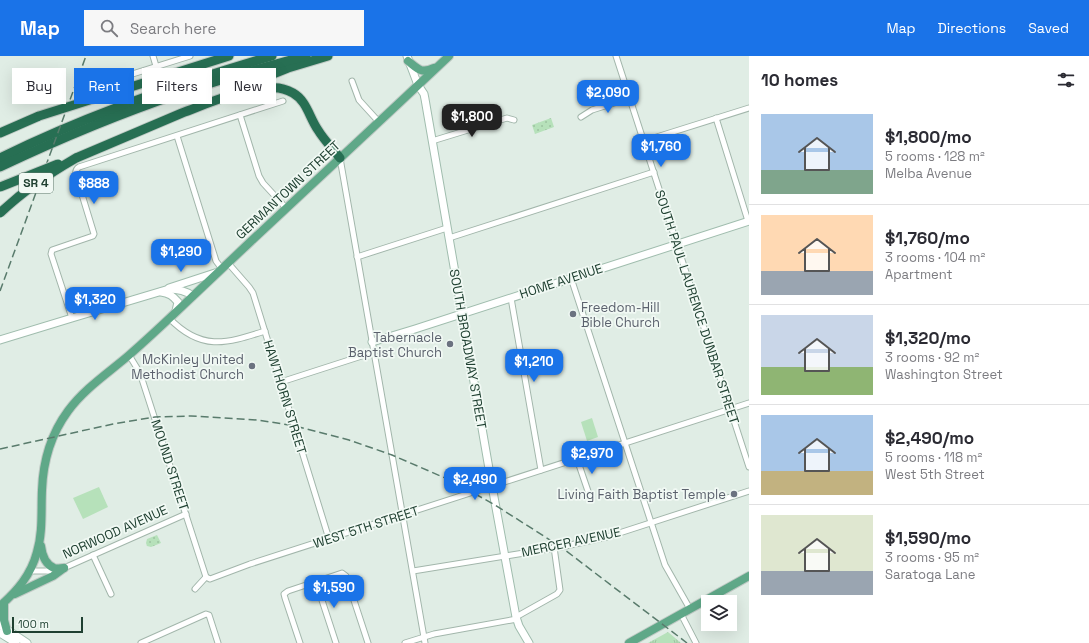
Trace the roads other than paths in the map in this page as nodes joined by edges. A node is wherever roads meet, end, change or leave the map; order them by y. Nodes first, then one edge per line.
1 (153, 56) edge
2 (190, 56) edge
3 (272, 56) edge
4 (306, 56) edge
5 (328, 56) edge
6 (449, 56) edge
7 (616, 56) edge
8 (225, 57) edge
9 (408, 58) edge
10 (156, 66) junction
11 (437, 67) junction
12 (134, 73) edge
13 (352, 81) dead end
14 (418, 85) junction
15 (630, 98) junction
16 (212, 101) edge
17 (283, 101) dead end
18 (212, 102) edge
19 (206, 104) edge
20 (749, 108) edge
21 (240, 115) junction
22 (39, 116) junction
23 (581, 117) dead end
24 (716, 118) junction
25 (514, 120) dead end
26 (380, 122) junction
27 (0, 127) edge
28 (0, 133) edge
29 (177, 136) junction
30 (432, 141) junction
31 (644, 141) junction
32 (0, 158) edge
33 (76, 158) junction
34 (340, 158) junction
35 (0, 167) edge
36 (654, 172) junction
37 (0, 187) edge
38 (286, 208) junction
39 (0, 213) edge
40 (748, 221) edge
41 (447, 228) junction
42 (449, 238) junction
43 (677, 244) junction
44 (357, 257) junction
45 (223, 268) junction
46 (571, 278) junction
47 (154, 294) junction
48 (193, 296) junction
49 (511, 298) junction
50 (176, 311) junction
51 (462, 314) junction
52 (72, 318) junction
53 (169, 318) junction
54 (265, 331) junction
55 (0, 340) edge
56 (372, 342) junction
57 (374, 352) junction
58 (129, 355) junction
59 (281, 382) junction
60 (749, 403) edge
61 (730, 409) junction
62 (626, 443) junction
63 (577, 459) junction
64 (749, 466) edge
65 (542, 470) junction
66 (492, 486) junction
67 (749, 491) edge
68 (590, 497) dead end
69 (186, 514) junction
70 (402, 515) junction
71 (651, 522) junction
72 (329, 539) junction
73 (40, 540) junction
74 (554, 547) junction
75 (505, 555) junction
76 (93, 556) junction
77 (64, 568) junction
78 (30, 571) junction
79 (413, 571) junction
80 (749, 576) edge
81 (206, 577) junction
82 (316, 582) junction
83 (195, 589) dead end
84 (111, 594) dead end
85 (12, 596) junction
86 (2, 605) edge
87 (690, 609) junction
88 (681, 614) junction
89 (516, 618) junction
90 (0, 625) edge
91 (4, 632) edge
92 (424, 637) junction
93 (16, 643) edge
94 (27, 643) edge
95 (141, 643) edge
96 (218, 643) edge
97 (300, 643) edge
98 (336, 643) edge
99 (368, 643) edge
100 (405, 643) edge
101 (425, 643) edge
102 (529, 643) edge
103 (629, 643) edge
104 (696, 643) edge

1 - 10 street
2 - 10 street
3 - 32 highway
4 - 35 highway
5 - 16 highway, SR 4
6 - 11 main road, GERMANTOWN STREET
7 - 15 street, SOUTH PAUL LAURENCE DUNBAR STREET
8 - 22 highway, bridge
9 - 11 main road
9 - 14 street, SOUTH BROADWAY STREET
10 - 12 street
11 - 14 main road, GERMANTOWN STREET
13 - 26 street
14 - 26 main road, GERMANTOWN STREET
14 - 30 street, SOUTH BROADWAY STREET
15 - 23 street
15 - 31 street, SOUTH PAUL LAURENCE DUNBAR STREET
17 - 21 street
18 - 34 highway
19 - 33 highway, SR 4
20 - 24 street
21 - 29 street
21 - 38 street
22 - 27 highway
22 - 28 highway
24 - 31 street
24 - 40 street
25 - 30 street
26 - 34 main road, GERMANTOWN STREET
29 - 45 street, HAWTHORN STREET
29 - 52 street
30 - 41 street, SOUTH BROADWAY STREET
31 - 36 street, SOUTH PAUL LAURENCE DUNBAR STREET
33 - 37 highway, bridge
33 - 39 highway, SR 4, bridge
34 - 38 main road, GERMANTOWN STREET
34 - 44 street
36 - 42 street
36 - 43 street, SOUTH PAUL LAURENCE DUNBAR STREET
38 - 45 main road, GERMANTOWN STREET
40 - 43 street, HOME AVENUE
41 - 42 street, SOUTH BROADWAY STREET
41 - 44 street
42 - 51 street, SOUTH BROADWAY STREET
43 - 46 street, HOME AVENUE
43 - 61 street, SOUTH PAUL LAURENCE DUNBAR STREET
44 - 56 street
45 - 47 street
45 - 48 main road, GERMANTOWN STREET
45 - 54 street, HAWTHORN STREET
46 - 49 street, HOME AVENUE
46 - 62 street
47 - 48 street
47 - 50 street
47 - 52 street
48 - 50 main road, GERMANTOWN STREET
49 - 51 street, HOME AVENUE
49 - 65 street
50 - 53 main road, GERMANTOWN STREET
51 - 56 street, HOME AVENUE
51 - 66 street, SOUTH BROADWAY STREET
52 - 55 street
53 - 54 street
53 - 58 main road, GERMANTOWN STREET
54 - 59 street, HAWTHORN STREET
56 - 57 street
57 - 59 street
57 - 70 street
58 - 69 street, MOUND STREET
58 - 73 main road, GERMANTOWN STREET
59 - 72 street, HAWTHORN STREET
60 - 61 street, WEST 5TH STREET
61 - 62 street, WEST 5TH STREET
61 - 64 street, SOUTH PAUL LAURENCE DUNBAR STREET
62 - 63 street, WEST 5TH STREET
62 - 71 street
63 - 65 street, WEST 5TH STREET
63 - 68 street
65 - 66 street, WEST 5TH STREET
66 - 70 street, WEST 5TH STREET
66 - 75 street, SOUTH BROADWAY STREET
67 - 71 street, MERCER AVENUE
69 - 76 street, NORWOOD AVENUE
69 - 81 street, MOUND STREET
70 - 72 street, WEST 5TH STREET
70 - 79 street
71 - 74 street, MERCER AVENUE
71 - 87 street
72 - 81 street, WEST 5TH STREET
73 - 77 main road
73 - 78 main road, GERMANTOWN STREET
74 - 75 street, MERCER AVENUE
74 - 89 street
75 - 79 street, MERCER AVENUE
75 - 89 street, SOUTH BROADWAY STREET
76 - 77 street, NORWOOD AVENUE
76 - 84 street
77 - 78 street, NORWOOD AVENUE
77 - 85 main road
78 - 85 main road, GERMANTOWN STREET
79 - 92 street
80 - 87 main road
81 - 83 street
82 - 97 street
82 - 98 street
82 - 99 street
85 - 86 main road, GERMANTOWN STREET
86 - 91 main road
87 - 88 main road
88 - 103 main road
88 - 104 street
89 - 92 street
89 - 102 street, SOUTH BROADWAY STREET
90 - 91 street
91 - 93 street
91 - 94 street
92 - 100 street
92 - 101 street
95 - 96 street

